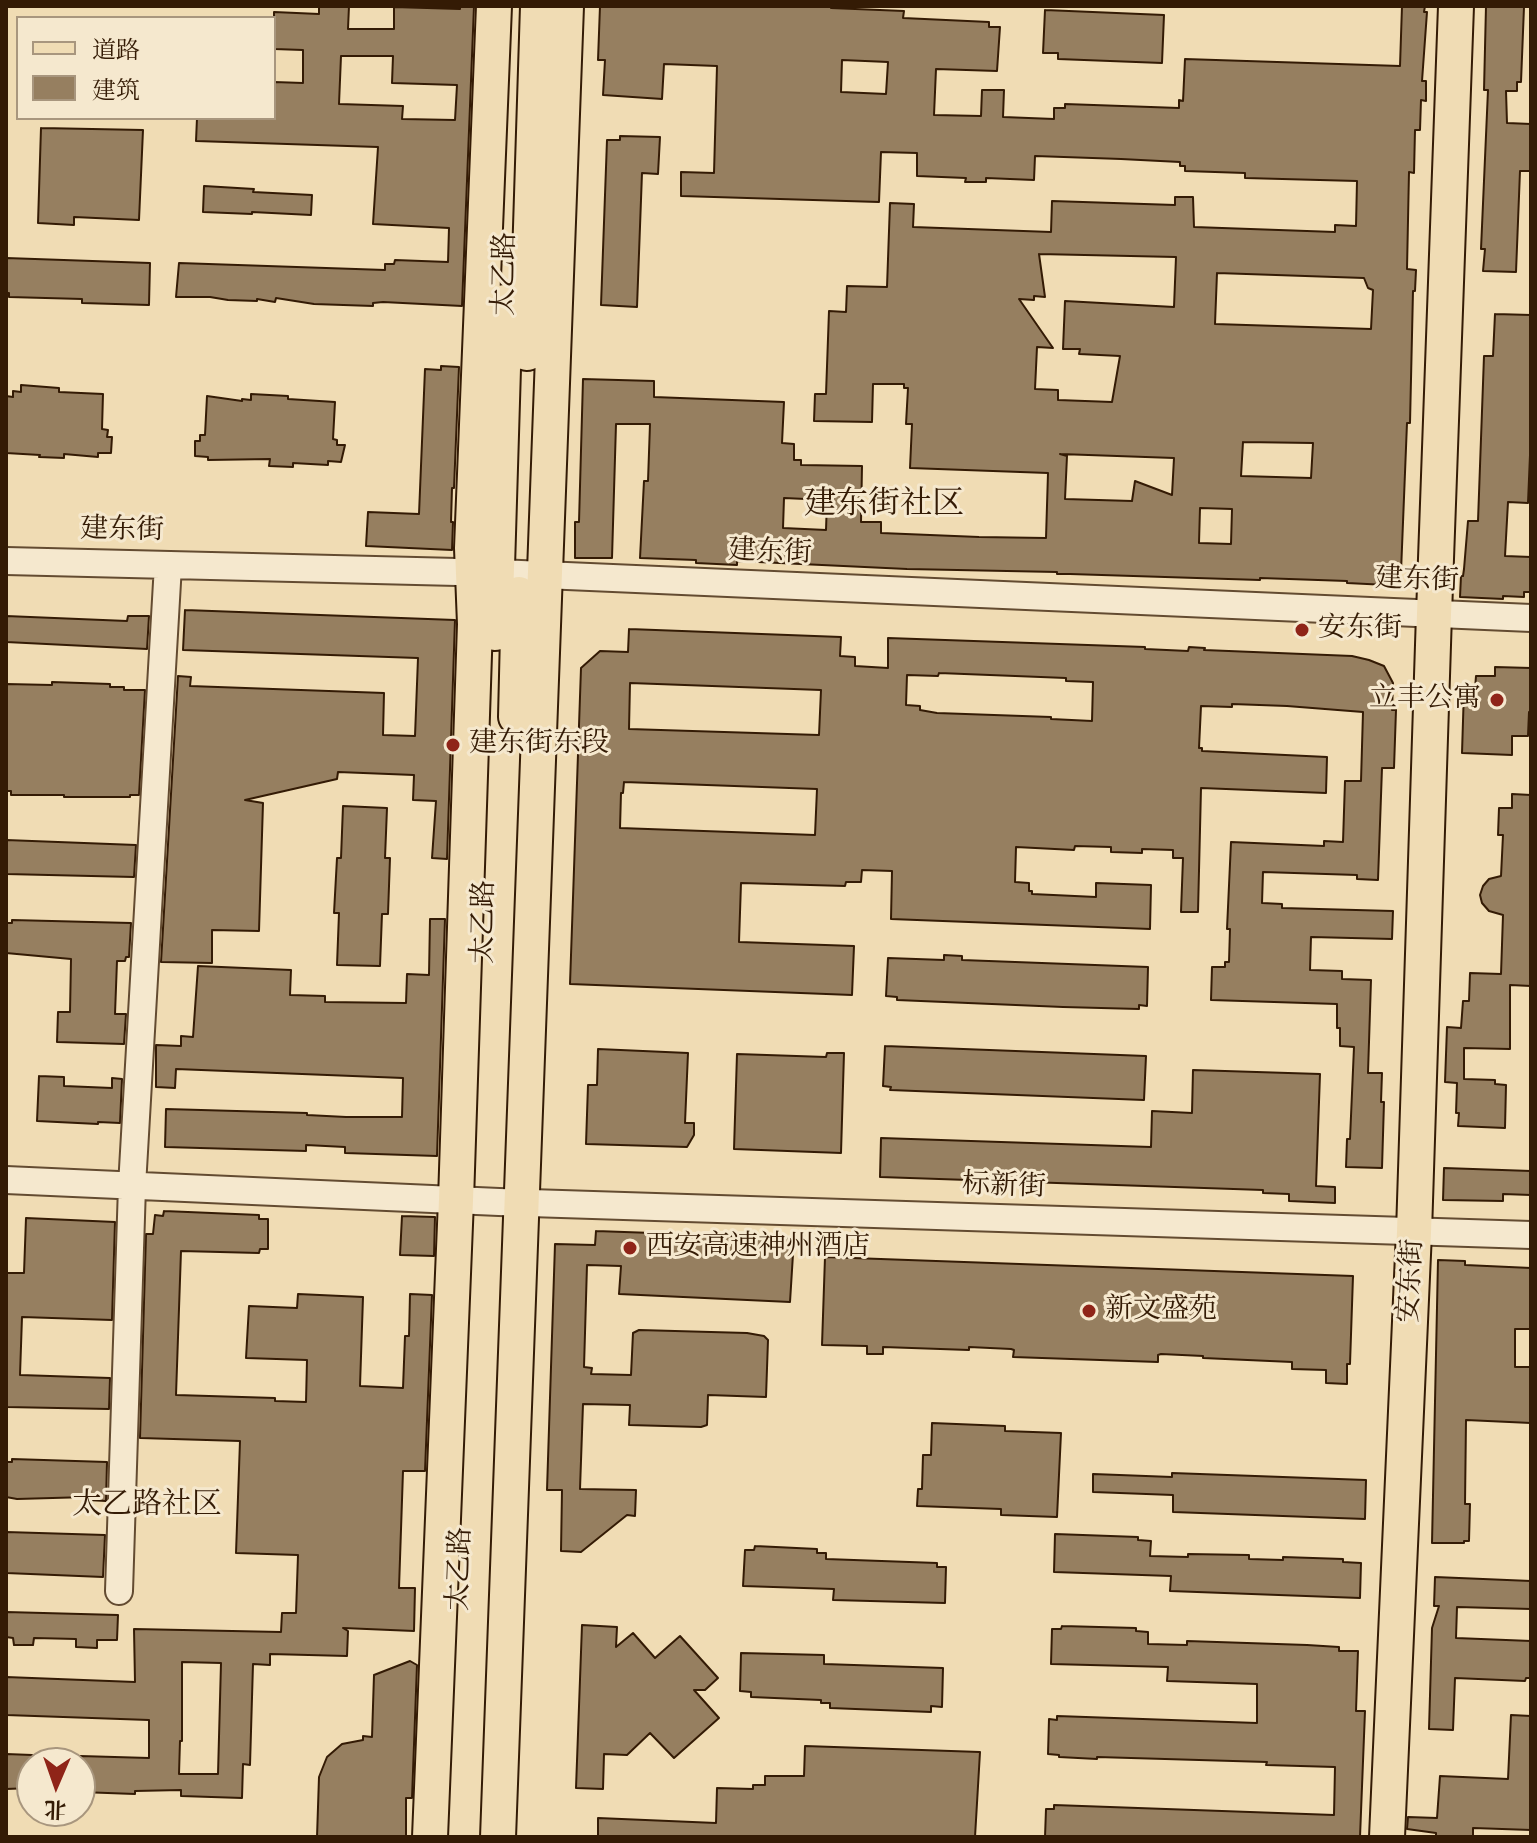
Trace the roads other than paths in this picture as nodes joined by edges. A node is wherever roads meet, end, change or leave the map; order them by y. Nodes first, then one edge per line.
1 (494, 6) edge
2 (512, 6) edge
3 (538, 6) edge
4 (566, 6) edge
5 (1456, 6) edge
6 (6, 561) edge
7 (168, 565) junction
8 (509, 573) junction
9 (1434, 614) junction
10 (1531, 618) edge
11 (6, 1180) edge
12 (132, 1186) junction
13 (488, 1202) junction
14 (1414, 1232) junction
15 (1531, 1235) edge
16 (119, 1591) dead end
17 (430, 1837) edge
18 (449, 1837) edge
19 (476, 1837) edge
20 (498, 1837) edge
21 (1387, 1837) edge

1 - 8 main road
2 - 8 main road, 太乙路
3 - 8 main road, 太乙路
4 - 8 main road
5 - 9 main road, 安东街
6 - 7 street, 建东街
7 - 8 street, 建东街
7 - 12 street
8 - 9 street, 建东街
8 - 13 main road
8 - 13 main road, 太乙路
9 - 10 street, 建东街
9 - 14 main road, 安东街
11 - 12 street, 标新街
12 - 13 street, 标新街
12 - 16 street
13 - 14 street, 标新街
13 - 17 main road
13 - 18 main road, 太乙路
13 - 19 main road, 太乙路
13 - 20 main road
14 - 15 street, 标新街
14 - 21 main road, 安东街

